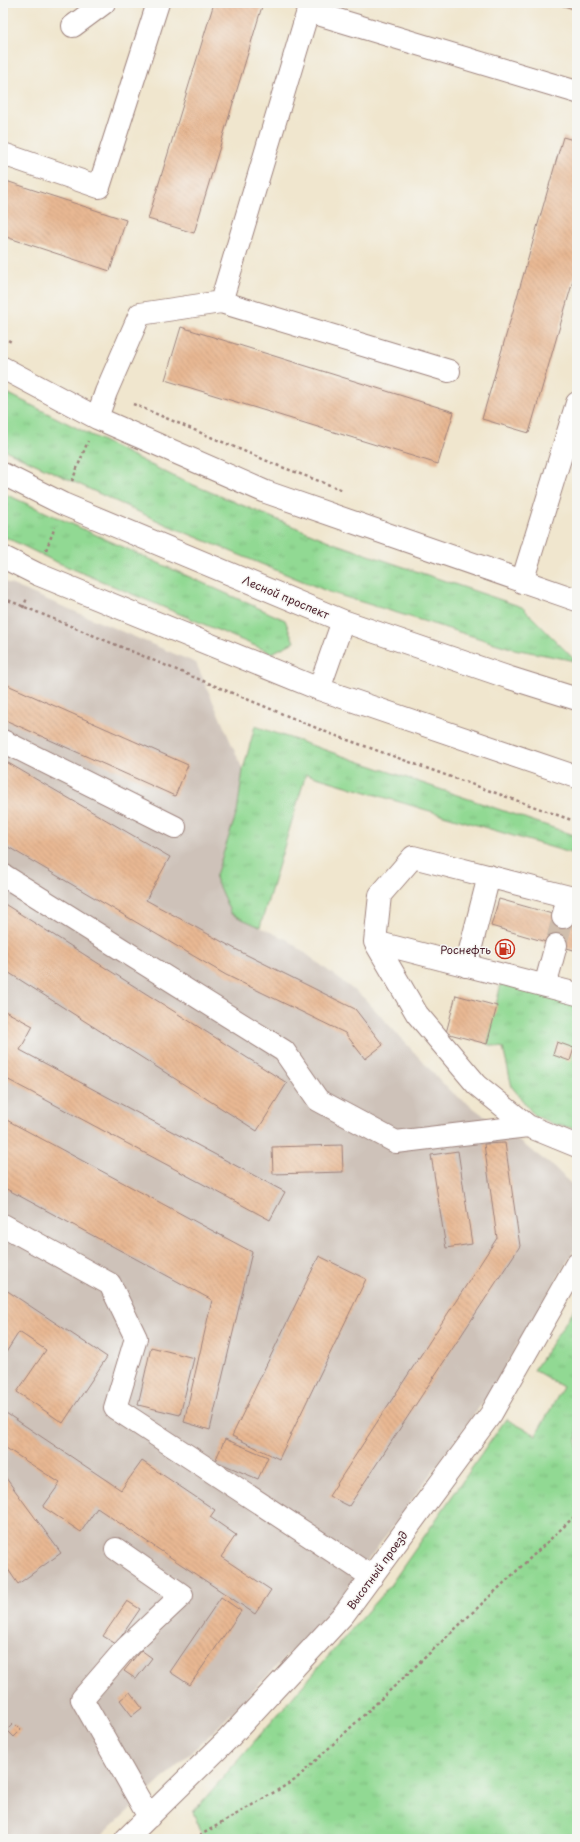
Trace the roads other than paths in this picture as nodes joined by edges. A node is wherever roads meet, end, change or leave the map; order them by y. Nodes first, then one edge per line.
1 (104, 3) edge
2 (158, 3) edge
3 (306, 7) edge
4 (73, 26) dead end
5 (577, 92) edge
6 (3, 154) edge
7 (221, 302) junction
8 (3, 368) edge
9 (449, 371) dead end
10 (575, 415) edge
11 (97, 418) junction
12 (3, 474) edge
13 (3, 557) edge
14 (522, 582) junction
15 (577, 600) edge
16 (343, 621) junction
17 (319, 689) junction
18 (577, 699) edge
19 (3, 741) edge
20 (577, 777) edge
21 (175, 827) dead end
22 (3, 876) edge
23 (489, 876) junction
24 (569, 904) edge
25 (375, 942) junction
26 (556, 945) tunnel mouth
27 (466, 966) junction
28 (545, 986) junction
29 (577, 994) edge
30 (528, 1126) junction
31 (577, 1146) edge
32 (3, 1225) edge
33 (577, 1263) edge
34 (116, 1549) dead end
35 (372, 1577) junction
36 (149, 1817) junction
37 (126, 1839) edge

1 - 4 main road
2 - 6 main road
3 - 5 main road
3 - 7 main road
7 - 9 main road
7 - 11 main road
8 - 11 main road
10 - 14 main road
11 - 14 main road
12 - 16 main road, Лесной проспект
13 - 17 main road
14 - 15 main road
16 - 17 main road
16 - 18 main road, Лесной проспект
17 - 20 main road
19 - 21 main road
22 - 30 main road
23 - 24 main road
23 - 25 main road
23 - 27 main road
25 - 27 main road
25 - 30 main road
26 - 28 main road
27 - 28 main road
28 - 29 main road
30 - 31 main road
32 - 35 main road
33 - 35 main road, Высотный проезд
34 - 36 main road
35 - 36 main road, Высотный проезд
36 - 37 main road, Высотный проезд

